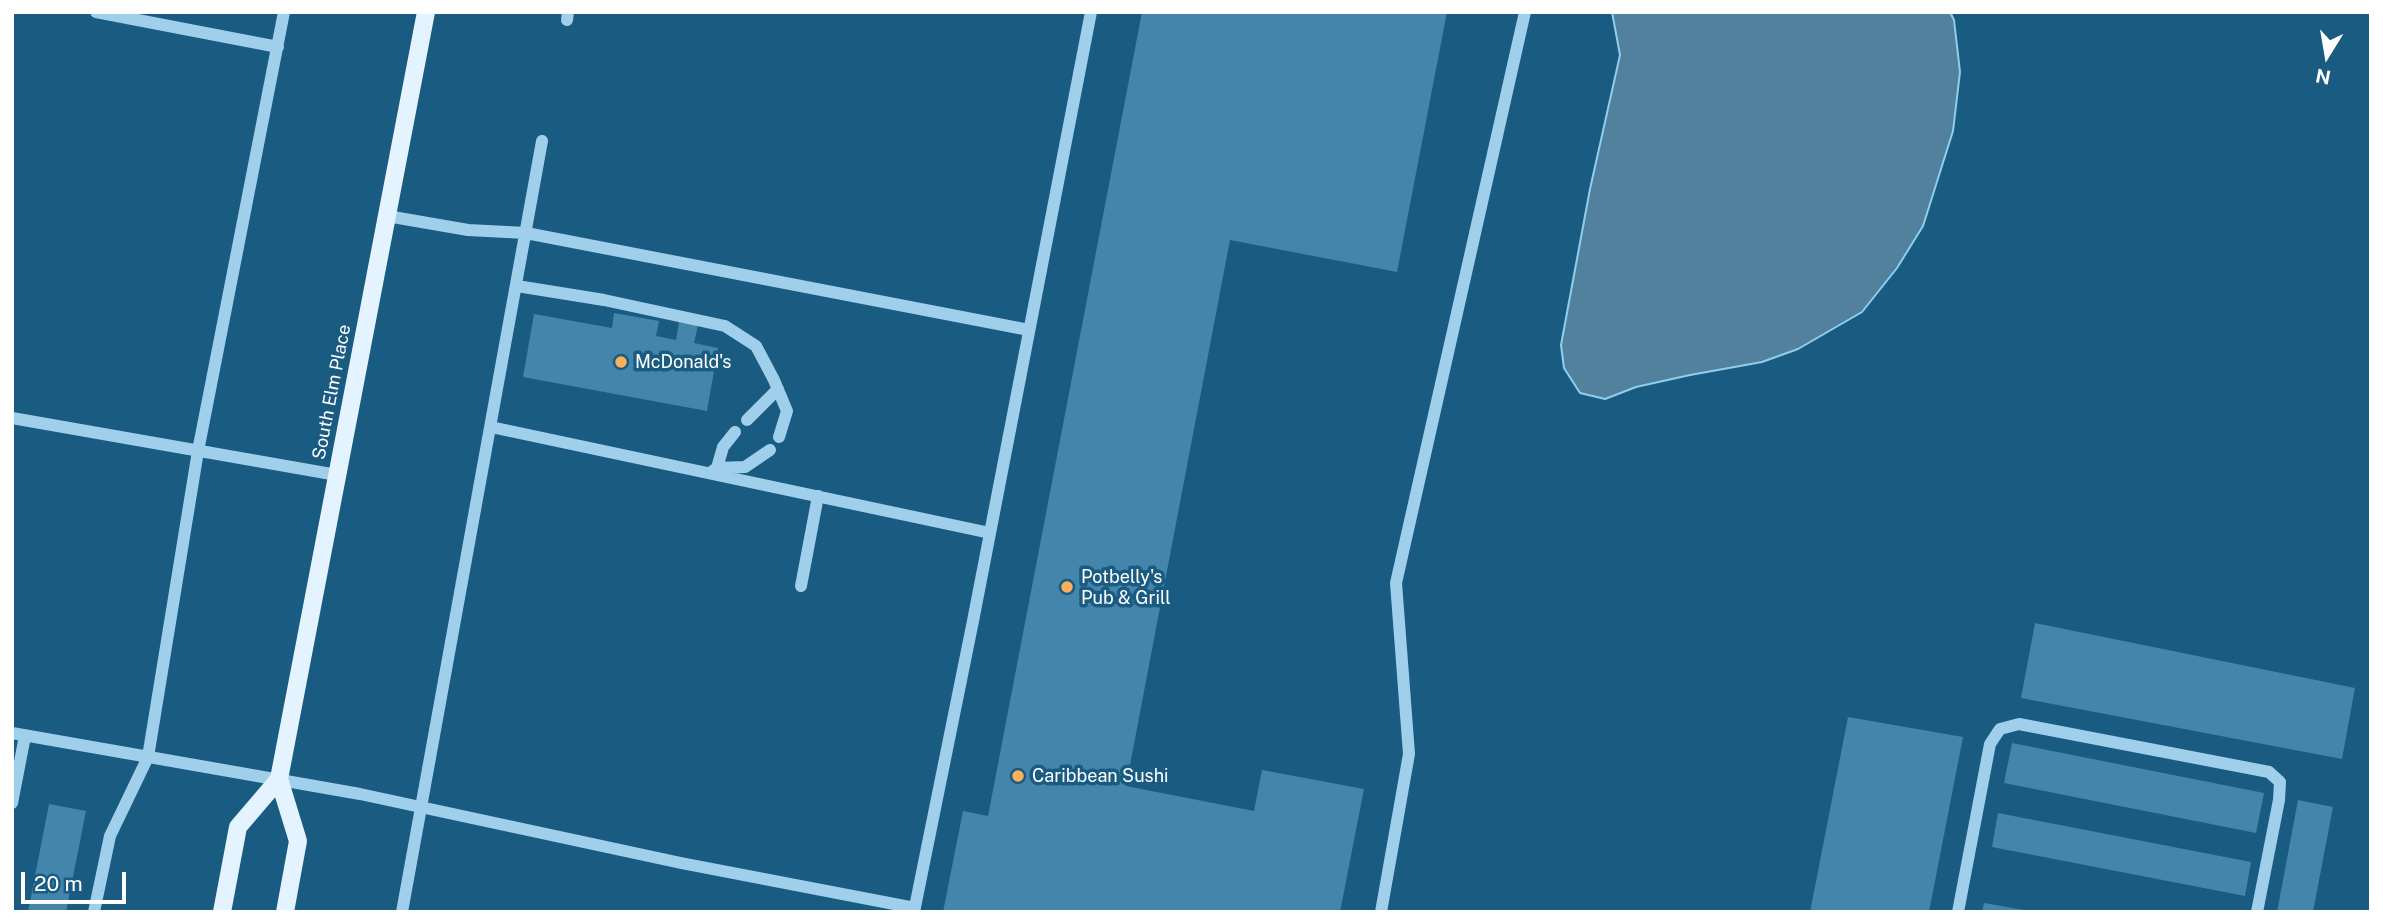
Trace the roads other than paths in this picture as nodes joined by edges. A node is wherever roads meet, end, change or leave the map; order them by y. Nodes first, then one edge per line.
1 (96, 12) edge
2 (285, 12) edge
3 (426, 12) edge
4 (1091, 12) edge
5 (1525, 12) edge
6 (278, 47) junction
7 (542, 141) dead end
8 (387, 216) junction
9 (526, 233) junction
10 (517, 286) junction
11 (1029, 330) junction
12 (778, 390) junction
13 (12, 418) edge
14 (747, 420) dead end
15 (491, 427) junction
16 (736, 432) dead end
17 (779, 437) dead end
18 (770, 450) dead end
19 (198, 451) junction
20 (713, 471) junction
21 (337, 475) junction
22 (818, 496) junction
23 (990, 533) junction
24 (802, 586) dead end
25 (19, 734) edge
26 (148, 757) junction
27 (279, 779) junction
28 (12, 803) edge
29 (421, 806) junction
30 (914, 910) edge
31 (94, 912) edge
32 (222, 912) edge
33 (285, 912) edge
34 (402, 912) edge
35 (1381, 912) edge
36 (1958, 912) edge
37 (2258, 912) edge

1 - 6 lane
2 - 6 lane
3 - 8 main road, South Elm Place
4 - 11 lane
5 - 35 lane
6 - 19 lane
7 - 9 lane
8 - 9 lane
8 - 21 main road, South Elm Place
9 - 10 lane
9 - 11 lane
10 - 12 lane
10 - 15 lane
11 - 23 lane
12 - 14 lane
12 - 17 lane
13 - 19 lane
15 - 20 lane
15 - 29 lane
16 - 20 lane
18 - 20 lane
19 - 21 lane
19 - 26 lane
20 - 22 lane
21 - 27 main road, South Elm Place
22 - 23 lane
22 - 24 lane
23 - 30 lane
25 - 26 lane
25 - 28 lane
26 - 27 lane
26 - 31 lane
27 - 29 lane
27 - 32 main road, South Elm Place
27 - 33 main road, South Elm Place
29 - 30 lane
29 - 34 lane
36 - 37 lane

